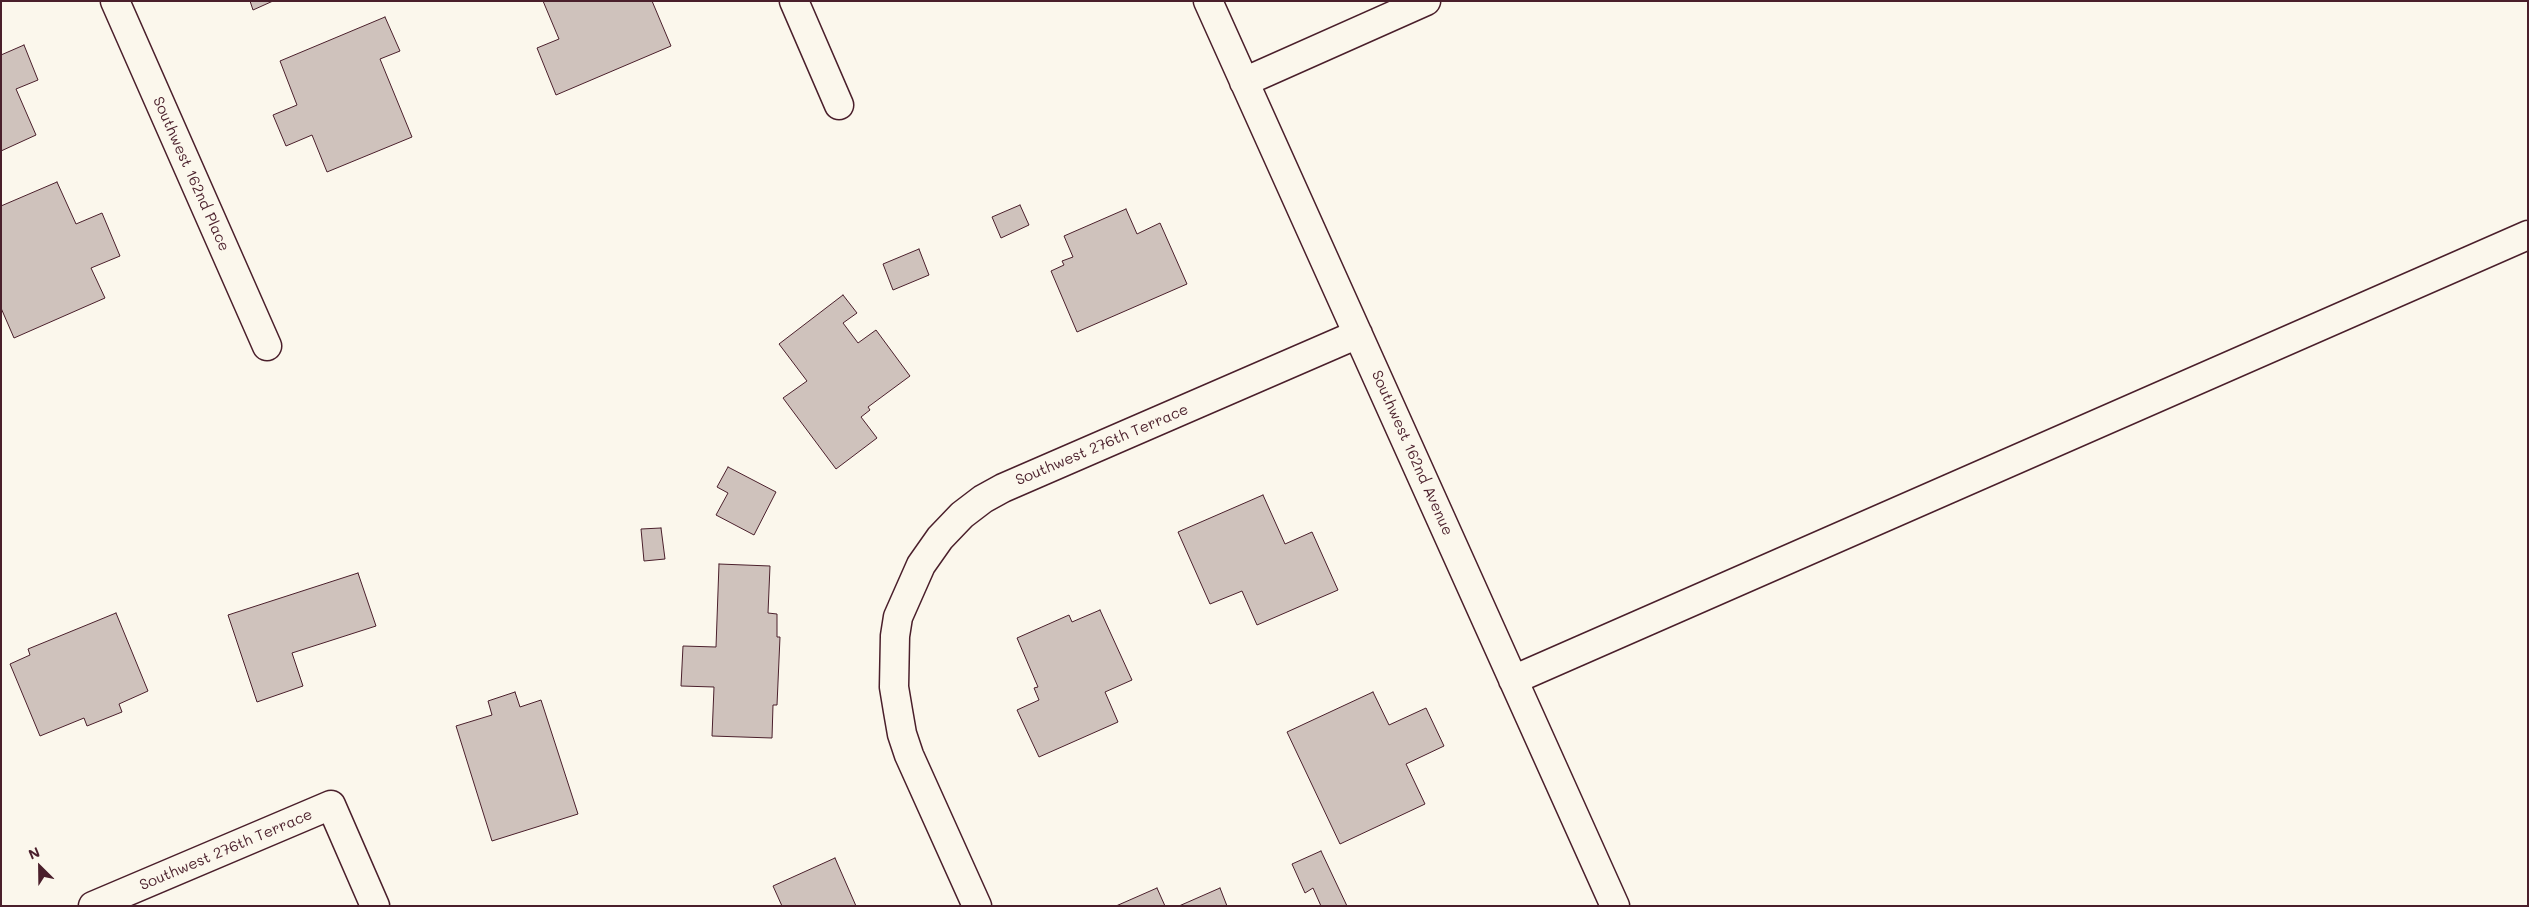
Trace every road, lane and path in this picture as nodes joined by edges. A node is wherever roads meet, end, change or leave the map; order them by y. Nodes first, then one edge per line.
1 (115, 1) edge
2 (794, 1) edge
3 (1208, 1) edge
4 (1426, 1) edge
5 (1244, 82) junction
6 (839, 105) dead end
7 (2528, 235) edge
8 (1358, 334) junction
9 (267, 346) dead end
10 (1513, 680) junction
11 (93, 906) edge
12 (375, 906) edge
13 (977, 906) edge
14 (1615, 906) edge

1 - 9 street, Southwest 162nd Place
2 - 6 street
3 - 5 street, Southwest 162nd Avenue
4 - 5 street
5 - 8 street, Southwest 162nd Avenue
7 - 10 street
8 - 10 street, Southwest 162nd Avenue
8 - 13 street, Southwest 276th Terrace
10 - 14 street, Southwest 162nd Avenue
11 - 12 street, Southwest 276th Terrace

